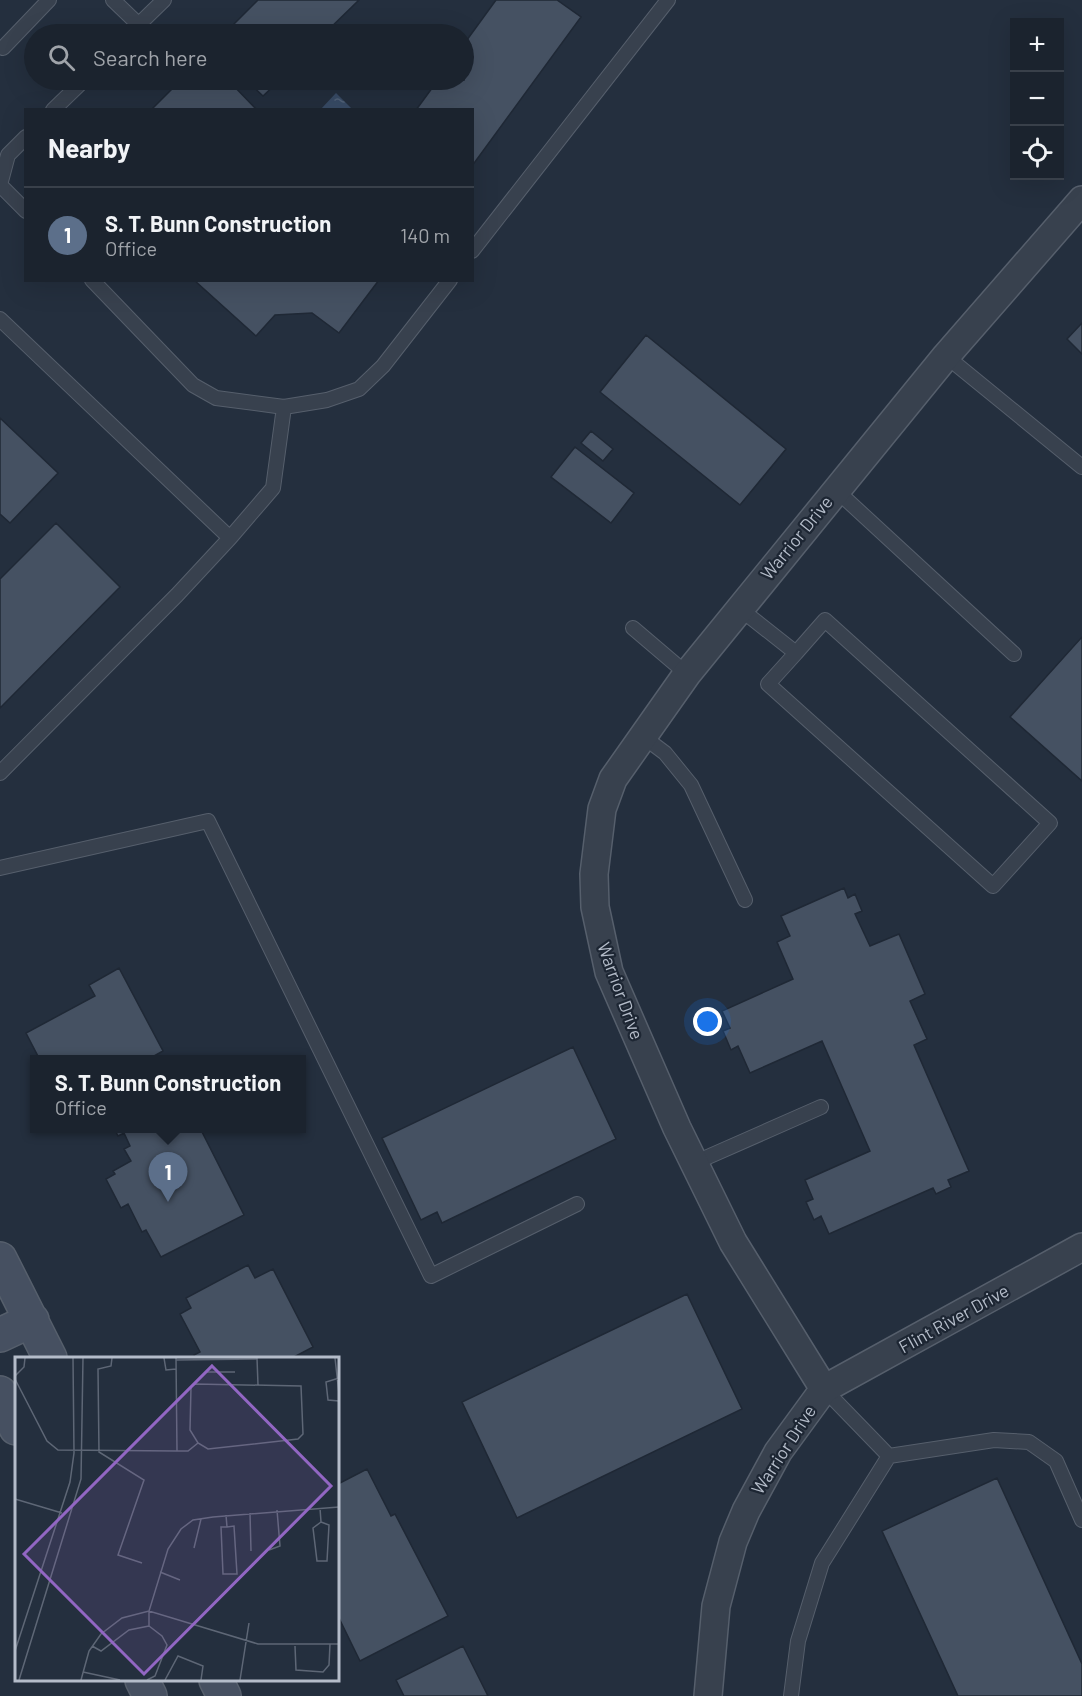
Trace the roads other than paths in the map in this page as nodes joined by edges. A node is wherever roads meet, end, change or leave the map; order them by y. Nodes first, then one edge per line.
1 (50, 0) edge
2 (113, 0) edge
3 (164, 0) edge
4 (668, 0) edge
5 (26, 24) edge
6 (130, 24) edge
7 (140, 24) edge
8 (24, 27) edge
9 (3, 48) dead end
10 (74, 90) edge
11 (55, 108) edge
12 (24, 139) edge
13 (1082, 200) edge
14 (24, 209) edge
15 (474, 248) edge
16 (94, 282) edge
17 (448, 282) edge
18 (0, 319) edge
19 (946, 356) junction
20 (284, 406) junction
21 (1082, 467) edge
22 (836, 490) junction
23 (230, 538) junction
24 (739, 608) junction
25 (633, 628) dead end
26 (795, 653) junction
27 (1014, 654) dead end
28 (687, 674) junction
29 (641, 735) junction
30 (0, 773) edge
31 (0, 868) edge
32 (745, 900) dead end
33 (821, 1107) dead end
34 (694, 1163) junction
35 (577, 1204) dead end
36 (1082, 1247) edge
37 (0, 1259) edge
38 (32, 1320) junction
39 (0, 1335) edge
40 (49, 1357) edge
41 (824, 1389) junction
42 (0, 1393) edge
43 (15, 1426) edge
44 (889, 1456) junction
45 (1082, 1520) edge
46 (142, 1681) edge
47 (216, 1681) edge
48 (150, 1696) edge
49 (224, 1696) edge
50 (708, 1696) edge
51 (791, 1696) edge

1 - 5 lane
2 - 6 lane
3 - 7 lane
4 - 15 lane
8 - 9 lane
10 - 11 lane
12 - 14 lane
13 - 19 street, Warrior Drive
16 - 20 lane
17 - 20 lane
18 - 23 lane
19 - 21 lane
19 - 22 street, Warrior Drive
20 - 23 lane
22 - 24 street, Warrior Drive
22 - 27 lane
23 - 30 lane
24 - 26 lane
24 - 28 street, Warrior Drive
25 - 28 lane
26 - 26 lane
28 - 29 street, Warrior Drive
29 - 32 lane
29 - 34 street, Warrior Drive
31 - 35 lane
33 - 34 lane
34 - 41 street, Warrior Drive
36 - 41 street, Flint River Drive
37 - 38 street
38 - 39 street
38 - 40 street
41 - 44 lane
41 - 50 street, Warrior Drive
42 - 43 street
44 - 45 lane
44 - 51 lane
46 - 48 street
47 - 49 street

